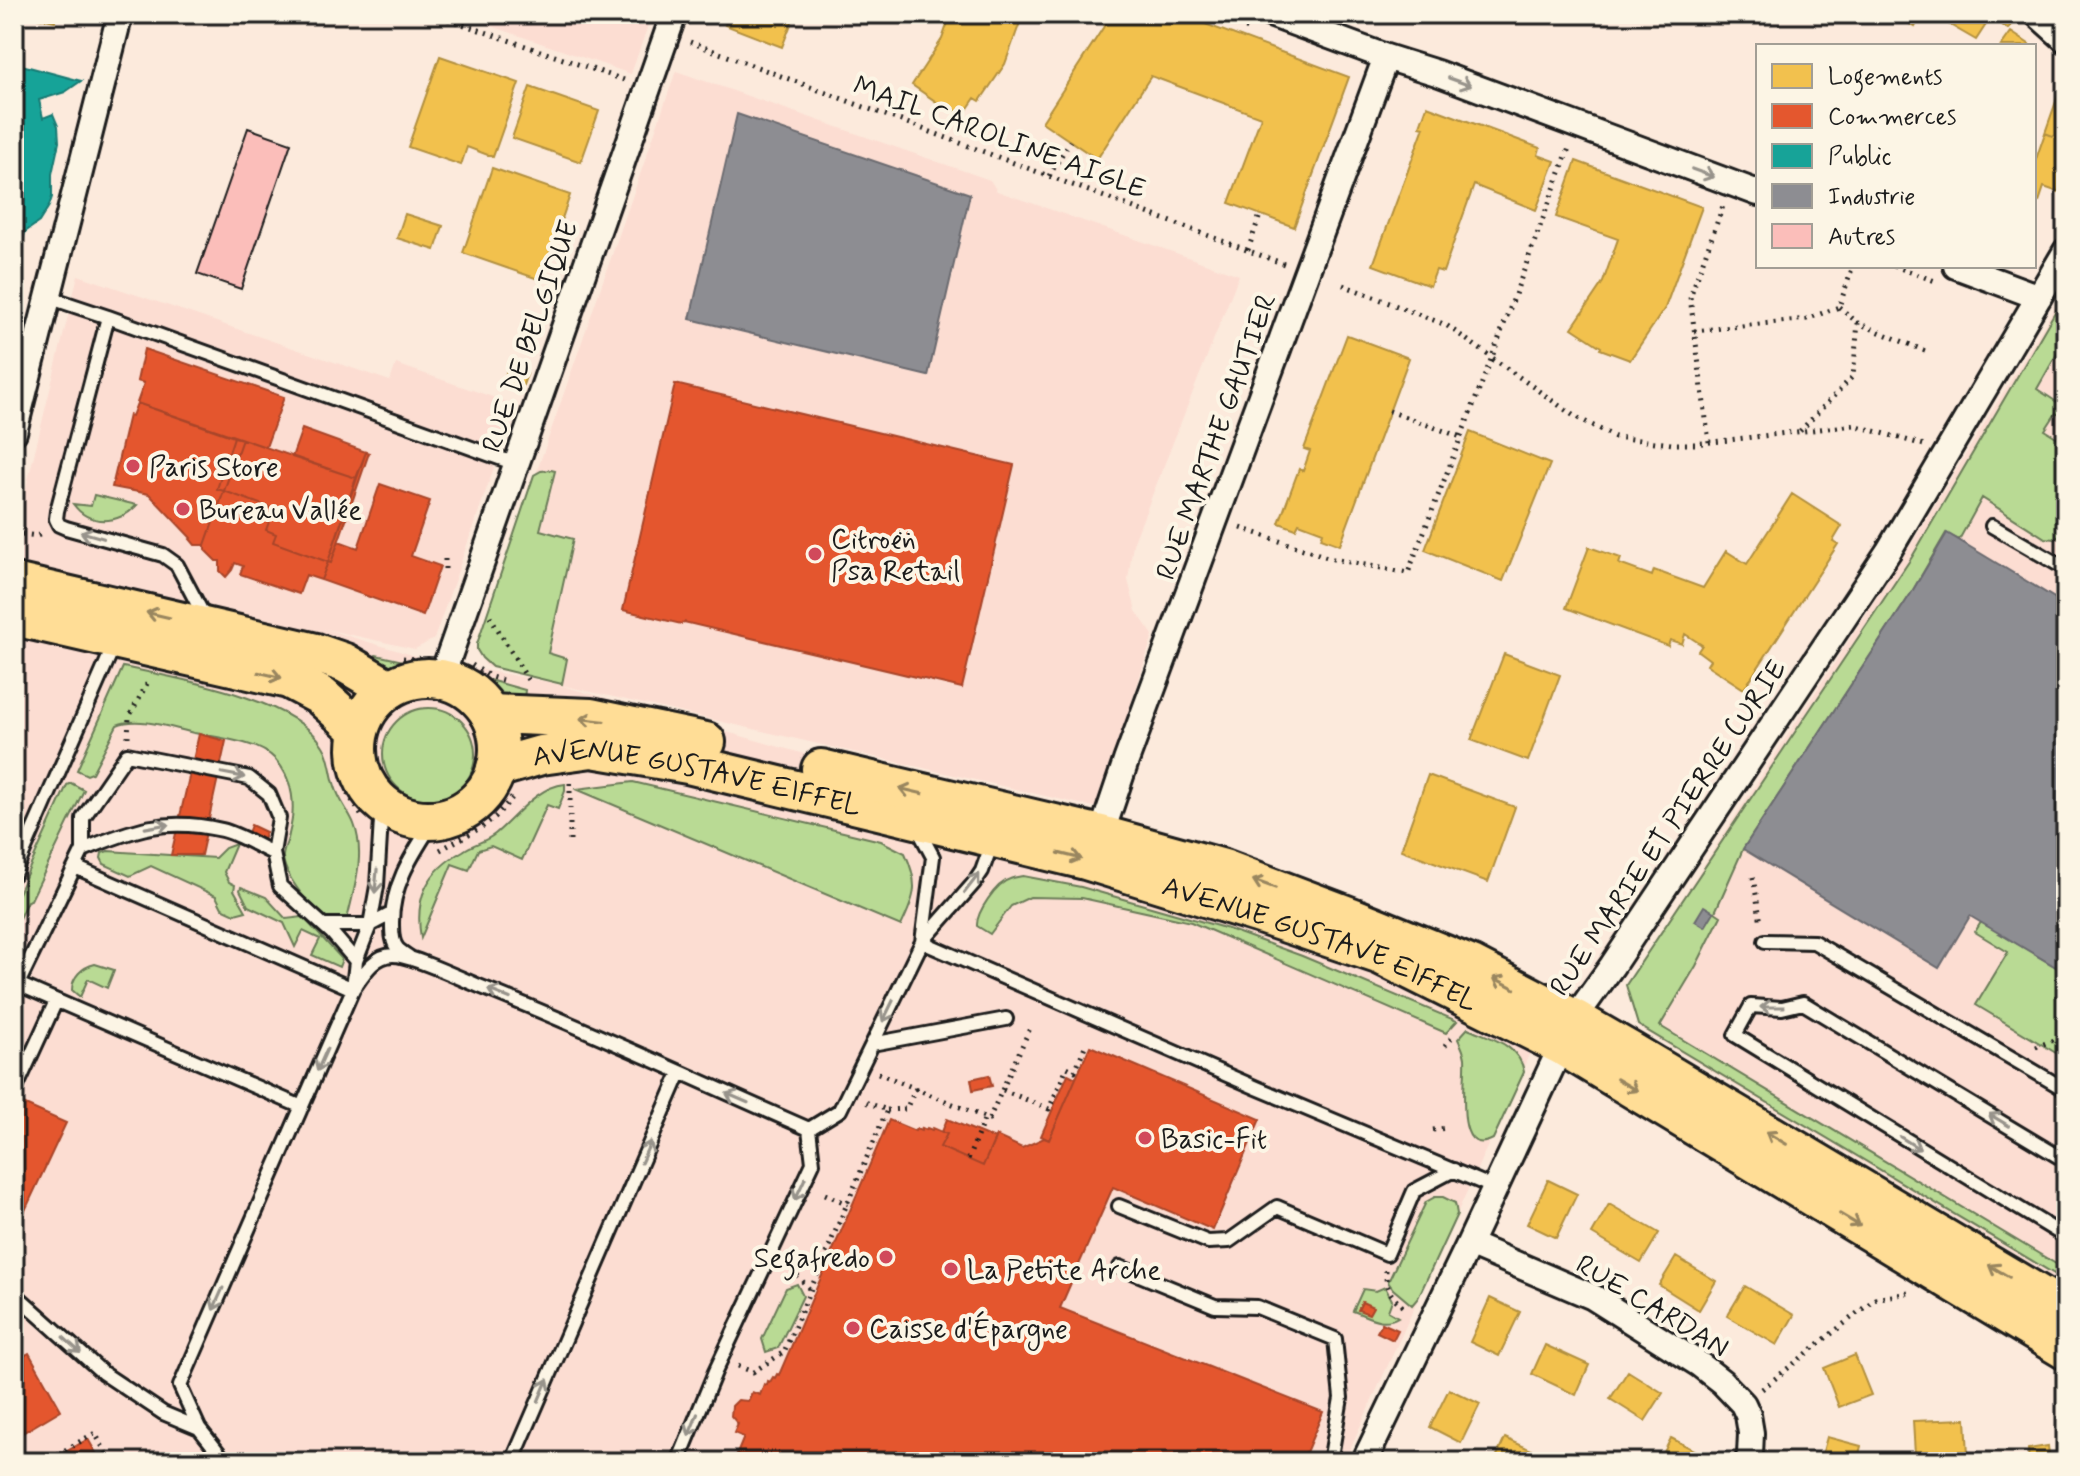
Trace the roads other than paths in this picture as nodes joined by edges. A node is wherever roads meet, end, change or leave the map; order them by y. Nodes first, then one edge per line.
1 (120, 14) edge
2 (674, 14) edge
3 (1270, 14) edge
4 (2037, 14) edge
5 (2066, 40) edge
6 (1386, 57) junction
7 (1756, 192) edge
8 (2066, 251) edge
9 (1961, 268) edge
10 (48, 297) junction
11 (2039, 297) junction
12 (108, 317) junction
13 (14, 432) edge
14 (516, 464) junction
15 (1992, 526) dead end
16 (2064, 564) edge
17 (14, 583) edge
18 (14, 616) edge
19 (210, 627) junction
20 (117, 639) junction
21 (441, 679) junction
22 (389, 689) junction
23 (490, 714) junction
24 (346, 736) junction
25 (510, 779) junction
26 (373, 812) junction
27 (913, 819) junction
28 (990, 823) junction
29 (437, 835) junction
30 (1101, 835) junction
31 (83, 850) junction
32 (273, 853) junction
33 (75, 867) junction
34 (14, 874) edge
35 (391, 914) junction
36 (323, 925) junction
37 (370, 925) junction
38 (1765, 941) road end
39 (922, 942) junction
40 (411, 958) junction
41 (356, 961) junction
42 (16, 987) edge
43 (353, 989) junction
44 (56, 1001) junction
45 (1006, 1019) dead end
46 (1567, 1032) junction
47 (872, 1044) junction
48 (680, 1073) junction
49 (17, 1086) dead end
50 (2066, 1090) edge
51 (302, 1107) junction
52 (809, 1129) junction
53 (2066, 1161) edge
54 (1454, 1170) junction
55 (1495, 1188) junction
56 (1119, 1206) dead end
57 (2066, 1237) edge
58 (1469, 1244) junction
59 (1120, 1267) dead end
60 (14, 1293) edge
61 (2066, 1311) edge
62 (2066, 1350) edge
63 (199, 1428) junction
64 (226, 1462) edge
65 (512, 1462) edge
66 (678, 1462) edge
67 (1330, 1462) edge
68 (1364, 1462) edge
69 (1747, 1462) edge

1 - 10 street
2 - 14 street, RUE DE BELGIQUE
3 - 6 street
4 - 5 street
6 -> 7 street
6 - 30 street, RUE MARTHE GAUTIER
8 - 11 street, RUE MARIE ET PIERRE CURIE
9 - 11 street
10 - 12 lane
10 - 13 street
11 - 46 street, RUE MARIE ET PIERRE CURIE
12 - 14 lane
19 -> 12 lane
14 - 21 street, RUE DE BELGIQUE
15 - 16 lane
19 -> 17 main road
18 - 20 main road
19 - 22 main road
20 -> 24 main road
20 - 34 lane
21 - 22 main road
21 - 23 main road
22 - 24 main road
23 - 25 main road
28 -> 23 main road, AVENUE GUSTAVE EIFFEL
24 - 26 main road
25 - 27 main road, AVENUE GUSTAVE EIFFEL
25 - 29 main road
26 - 29 main road
26 -> 37 lane
27 - 28 main road, AVENUE GUSTAVE EIFFEL
27 - 39 lane
28 - 30 main road, AVENUE GUSTAVE EIFFEL
39 -> 28 lane
28 -> 46 main road, AVENUE GUSTAVE EIFFEL
29 - 35 lane
46 -> 30 main road, AVENUE GUSTAVE EIFFEL
31 -> 32 lane
31 -> 32 lane
31 - 33 lane
32 - 36 lane
33 - 42 lane
33 - 43 lane
35 - 37 lane
35 - 40 lane
36 - 37 lane
36 - 41 lane
37 - 41 lane
38 - 50 lane
39 -> 47 lane
39 - 54 lane
40 - 43 lane
48 -> 40 lane
41 - 43 lane
42 - 44 lane
43 -> 51 lane
44 - 49 lane
44 - 51 lane
45 - 47 lane
46 - 55 street, RUE MARIE ET PIERRE CURIE
61 -> 46 main road, AVENUE GUSTAVE EIFFEL
46 -> 62 main road, AVENUE GUSTAVE EIFFEL
47 - 52 lane
52 -> 48 lane
65 -> 48 lane
51 -> 63 lane
52 -> 66 lane
53 -> 57 lane
54 - 55 lane
54 - 56 lane
55 - 58 street, RUE MARIE ET PIERRE CURIE
58 - 68 street, RUE MARIE ET PIERRE CURIE
58 - 69 street, RUE CARDAN
59 - 67 lane
60 -> 63 lane
63 - 64 lane

